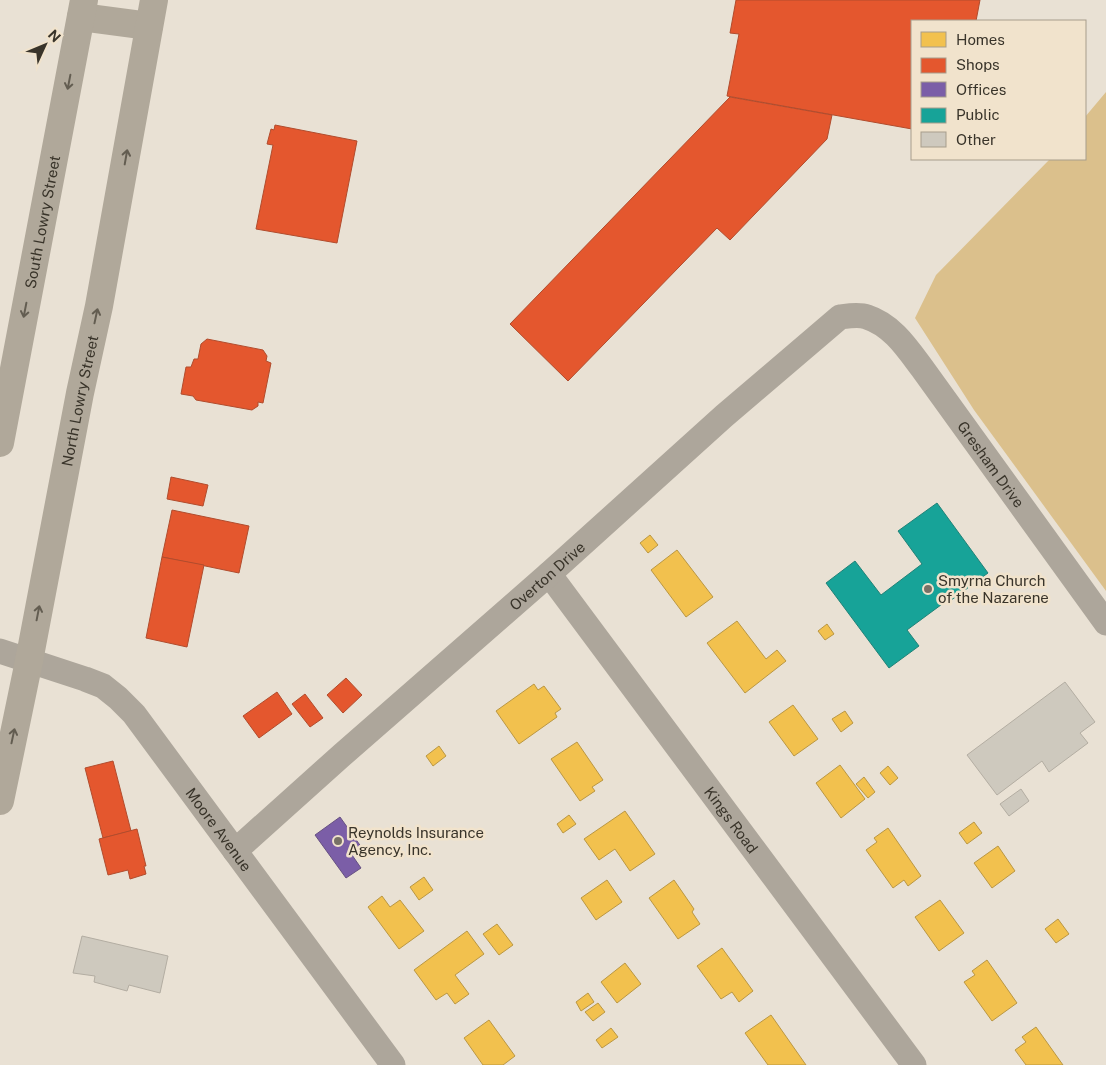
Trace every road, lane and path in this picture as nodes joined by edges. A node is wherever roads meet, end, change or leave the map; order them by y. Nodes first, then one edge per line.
1 (83, 8) edge
2 (151, 13) edge
3 (866, 317) joint
4 (0, 443) edge
5 (549, 574) junction
6 (1106, 623) edge
7 (0, 651) edge
8 (29, 661) junction
9 (0, 800) edge
10 (235, 851) junction
11 (393, 1065) edge
12 (914, 1065) edge

1 - 2 main road
1 -> 4 main road, South Lowry Street
8 -> 2 main road, North Lowry Street
3 - 5 street, Overton Drive
3 - 6 street, Gresham Drive
5 - 10 street, Overton Drive
5 - 12 street, Kings Road
7 - 8 street, Moore Avenue
9 -> 8 main road, North Lowry Street
8 - 10 street, Moore Avenue
10 - 11 street, Moore Avenue

